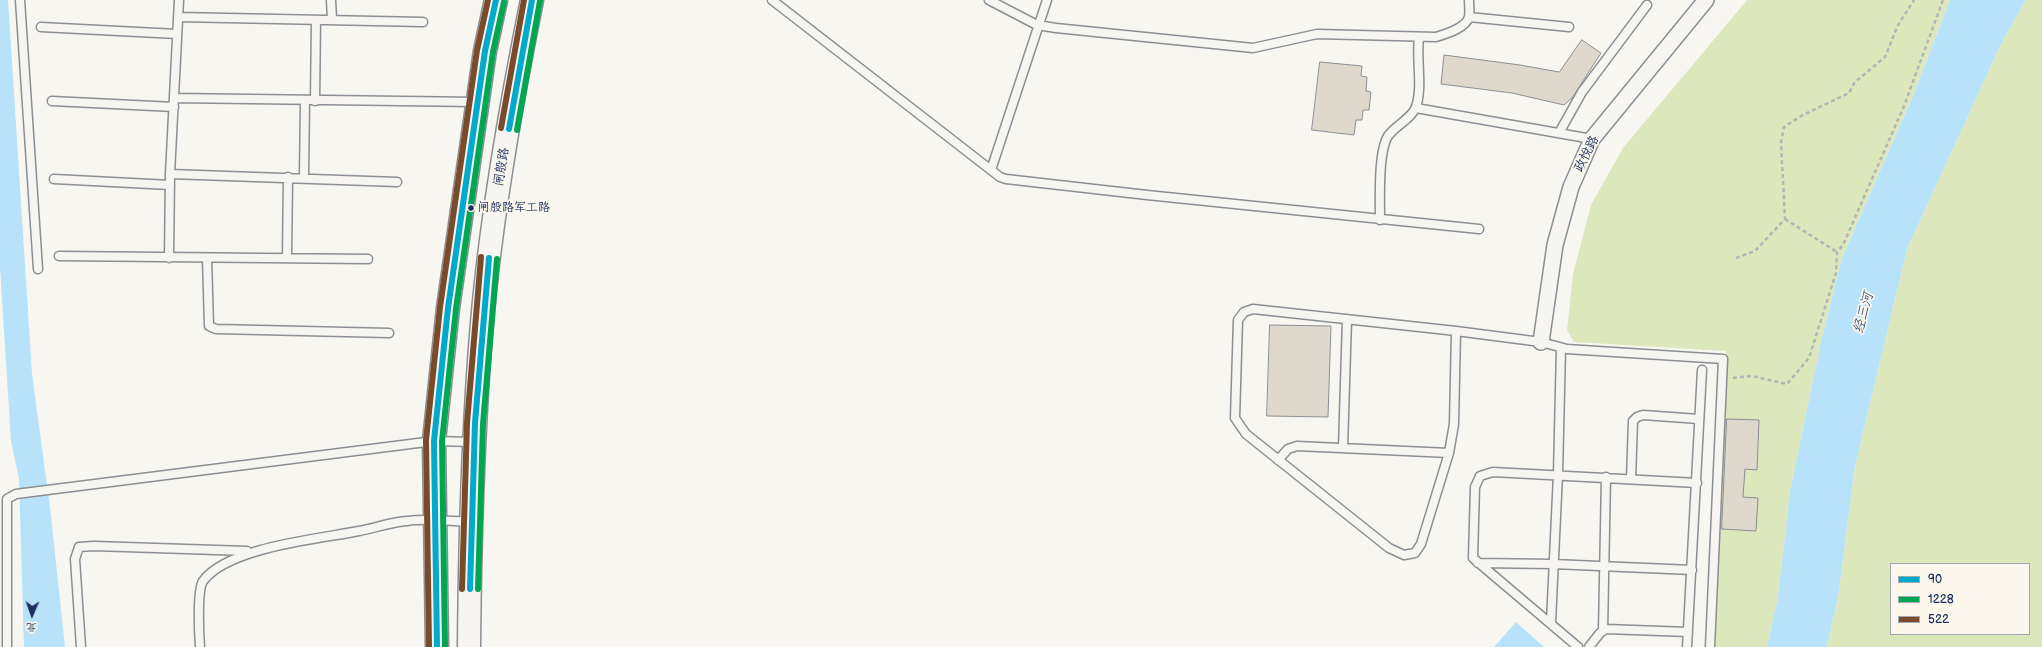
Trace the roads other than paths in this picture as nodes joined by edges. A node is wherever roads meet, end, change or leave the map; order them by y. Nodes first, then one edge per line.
1 (20, 0) edge
2 (180, 0) edge
3 (331, 0) edge
4 (496, 0) edge
5 (532, 0) edge
6 (772, 0) edge
7 (989, 0) edge
8 (1047, 0) edge
9 (1469, 0) edge
10 (1706, 0) edge
11 (1647, 5) dead end
12 (178, 17) junction
13 (1469, 17) junction
14 (316, 20) junction
15 (332, 20) junction
16 (423, 22) dead end
17 (1038, 25) junction
18 (41, 27) dead end
19 (1569, 27) dead end
20 (177, 34) junction
21 (1419, 37) junction
22 (174, 98) junction
23 (52, 101) dead end
24 (306, 101) junction
25 (315, 101) junction
26 (478, 102) junction
27 (174, 107) junction
28 (1416, 108) junction
29 (1559, 133) junction
30 (1592, 139) junction
31 (991, 170) junction
32 (170, 174) junction
33 (288, 177) junction
34 (304, 178) junction
35 (54, 179) dead end
36 (398, 182) dead end
37 (170, 184) junction
38 (1380, 220) junction
39 (1479, 229) dead end
40 (59, 256) dead end
41 (169, 258) junction
42 (206, 258) junction
43 (287, 258) junction
44 (368, 259) dead end
45 (38, 269) dead end
46 (1347, 319) junction
47 (1456, 331) junction
48 (389, 333) dead end
49 (1541, 342) junction
50 (1561, 348) junction
51 (1702, 370) dead end
52 (1699, 419) junction
53 (434, 441) junction
54 (473, 442) junction
55 (1344, 448) junction
56 (1449, 453) junction
57 (1278, 460) junction
58 (1558, 474) junction
59 (1606, 477) junction
60 (1631, 479) junction
61 (1697, 483) junction
62 (4, 498) edge
63 (434, 520) junction
64 (470, 522) junction
65 (250, 552) junction
66 (1478, 563) junction
67 (1553, 564) junction
68 (1604, 566) junction
69 (1692, 570) junction
70 (1551, 622) junction
71 (1603, 631) junction
72 (1688, 632) junction
73 (7, 647) edge
74 (82, 647) edge
75 (200, 647) edge
76 (437, 647) edge
77 (469, 647) edge
78 (1578, 647) edge
79 (1589, 647) edge
80 (1687, 647) edge
81 (1710, 647) edge

1 - 45 lane
2 - 12 lane
3 - 15 lane
4 - 26 main road
5 - 54 main road, 闸殷路
6 - 31 lane
7 - 17 lane
8 - 17 lane
9 - 13 lane
10 - 30 street, 政悦路
11 - 29 lane
12 - 14 lane
12 - 20 lane
13 - 19 lane
13 - 21 lane
14 - 15 lane
14 - 25 lane
15 - 16 lane
17 - 21 lane
17 - 31 lane
18 - 20 lane
20 - 22 lane
21 - 28 lane
22 - 24 lane
22 - 27 lane
23 - 27 lane
24 - 25 lane
24 - 34 lane
25 - 26 lane
26 - 53 main road
27 - 32 lane
28 - 29 lane
28 - 38 lane
29 - 30 lane
30 - 49 street, 政悦路
31 - 38 lane
32 - 33 lane
32 - 37 lane
33 - 34 lane
33 - 43 lane
34 - 36 lane
35 - 37 lane
37 - 41 lane
38 - 39 lane
40 - 41 lane
41 - 42 lane
42 - 43 lane
42 - 48 lane
43 - 44 lane
46 - 47 lane
46 - 55 lane
46 - 57 lane
47 - 49 lane
47 - 56 lane
49 - 50 lane
50 - 58 lane
50 - 81 lane
51 - 52 lane
52 - 60 lane
52 - 61 lane
53 - 54 lane
53 - 62 lane
53 - 63 main road
54 - 64 main road, 闸殷路
55 - 56 lane
55 - 57 lane
56 - 57 lane
58 - 59 lane
58 - 66 lane
58 - 67 lane
59 - 60 lane
59 - 68 lane
60 - 61 lane
61 - 69 lane
62 - 73 lane
63 - 64 lane
63 - 65 lane
63 - 76 main road
64 - 77 main road, 闸殷路
65 - 74 lane
65 - 75 lane
66 - 67 lane
66 - 70 lane
67 - 68 lane
67 - 70 lane
68 - 69 lane
68 - 71 lane
69 - 72 lane
70 - 78 lane
71 - 72 lane
71 - 79 lane
72 - 80 lane

